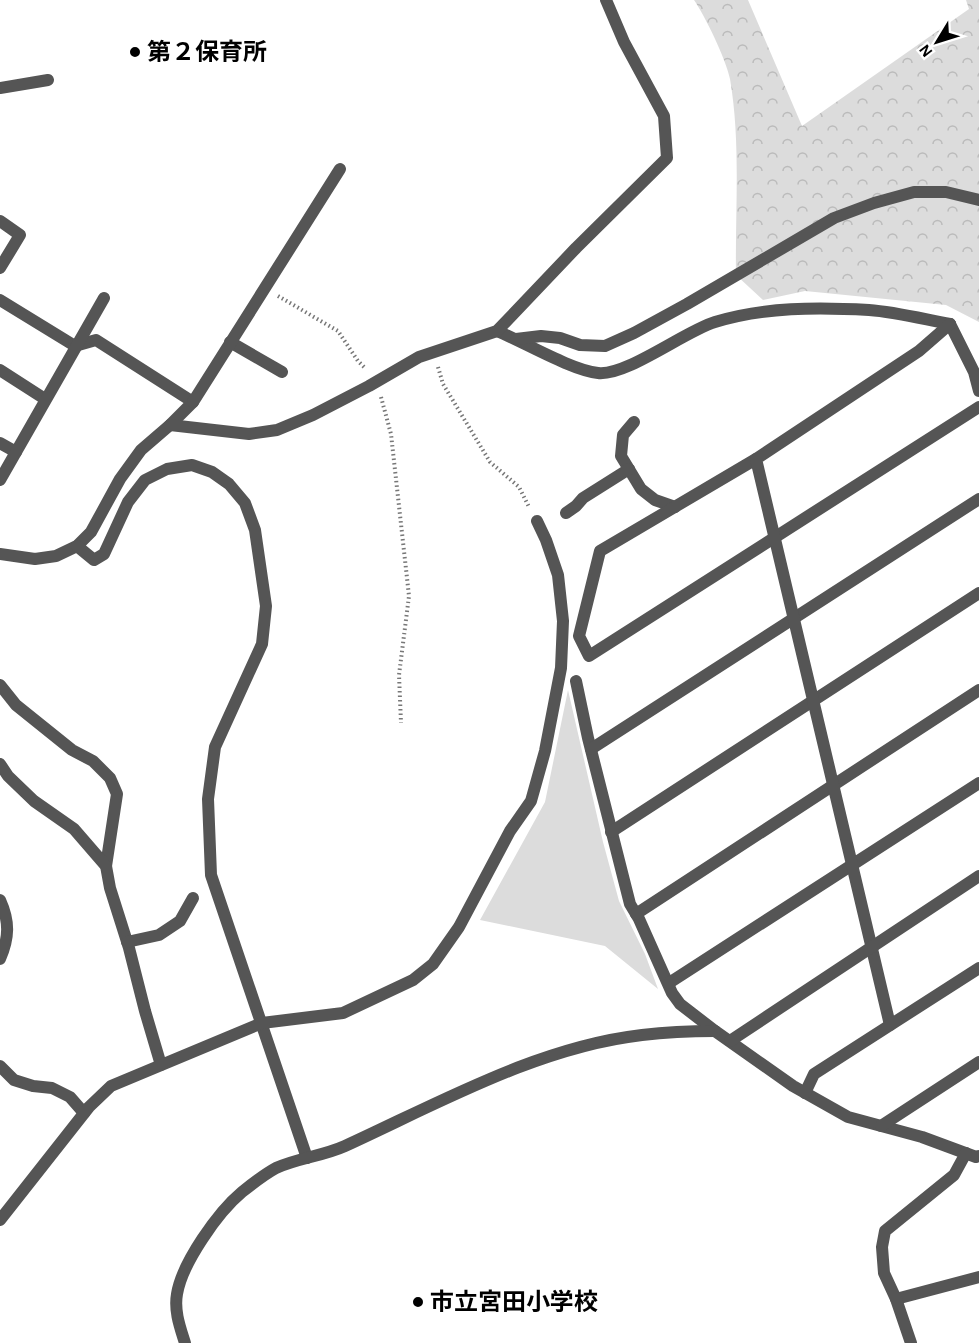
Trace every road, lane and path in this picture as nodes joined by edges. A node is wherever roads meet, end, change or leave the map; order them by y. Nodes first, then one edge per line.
1 (606, 0) edge
2 (48, 80) dead end
3 (0, 88) edge
4 (340, 169) dead end
5 (979, 200) edge
6 (0, 221) edge
7 (0, 268) edge
8 (264, 288) junction
9 (104, 298) dead end
10 (0, 300) edge
11 (950, 324) junction
12 (497, 331) junction
13 (516, 339) junction
14 (230, 342) junction
15 (75, 346) junction
16 (434, 352) junction
17 (0, 370) edge
18 (282, 372) dead end
19 (378, 381) junction
20 (979, 391) edge
21 (45, 399) junction
22 (193, 402) junction
23 (979, 407) edge
24 (634, 422) dead end
25 (170, 425) junction
26 (0, 442) edge
27 (16, 452) junction
28 (756, 459) junction
29 (629, 469) junction
30 (0, 480) edge
31 (979, 499) edge
32 (675, 507) junction
33 (566, 513) dead end
34 (537, 521) joint
35 (775, 538) junction
36 (77, 546) junction
37 (0, 554) edge
38 (979, 593) edge
39 (794, 618) junction
40 (576, 681) dead end
41 (0, 685) edge
42 (979, 690) edge
43 (814, 702) junction
44 (401, 723) dead end
45 (591, 749) junction
46 (0, 764) edge
47 (979, 783) edge
48 (834, 784) junction
49 (611, 832) junction
50 (106, 866) junction
51 (853, 866) junction
52 (979, 876) edge
53 (193, 898) dead end
54 (0, 900) edge
55 (636, 914) junction
56 (127, 942) junction
57 (872, 945) junction
58 (0, 959) edge
59 (979, 968) edge
60 (669, 983) junction
61 (262, 1023) junction
62 (890, 1025) junction
63 (715, 1031) junction
64 (730, 1041) junction
65 (979, 1062) edge
66 (161, 1065) junction
67 (0, 1066) edge
68 (805, 1093) junction
69 (84, 1113) junction
70 (881, 1126) junction
71 (966, 1153) junction
72 (979, 1156) edge
73 (307, 1158) junction
74 (0, 1220) edge
75 (979, 1277) edge
76 (896, 1299) junction
77 (185, 1343) edge
78 (910, 1343) edge

1 - 12 street
2 - 3 street
4 - 8 street
5 - 13 street
6 - 7 street
8 - 14 street
8 - 19 path
9 - 15 street
10 - 15 street
11 - 13 street
11 - 20 street
11 - 28 street
12 - 13 street
12 - 16 street
14 - 18 street
14 - 22 street
15 - 21 street
15 - 22 street
16 - 19 street
16 - 34 path
17 - 21 street
19 - 25 street
19 - 44 path
21 - 27 street
22 - 25 street
23 - 35 street
24 - 29 street
25 - 36 street
26 - 27 street
27 - 30 street
28 - 32 street
28 - 35 street
29 - 32 street
29 - 33 street
31 - 39 street
32 - 35 street
34 - 61 street
35 - 39 street
36 - 37 street
36 - 61 street
38 - 43 street
39 - 43 street
39 - 45 street
40 - 45 street
41 - 50 street
42 - 48 street
43 - 48 street
43 - 49 street
45 - 49 street
46 - 50 street
47 - 51 street
48 - 51 street
48 - 55 street
49 - 55 street
50 - 56 street
51 - 57 street
51 - 60 street
52 - 57 street
53 - 56 street
54 - 58 street
55 - 60 street
56 - 66 street
57 - 62 street
57 - 64 street
59 - 62 street
60 - 63 street
61 - 66 street
61 - 73 street
62 - 68 street
63 - 64 street
63 - 73 street
64 - 68 street
65 - 70 street
66 - 69 street
67 - 69 street
68 - 70 street
69 - 74 street
70 - 71 street
71 - 72 street
71 - 76 street
73 - 77 street
75 - 76 street
76 - 78 street

